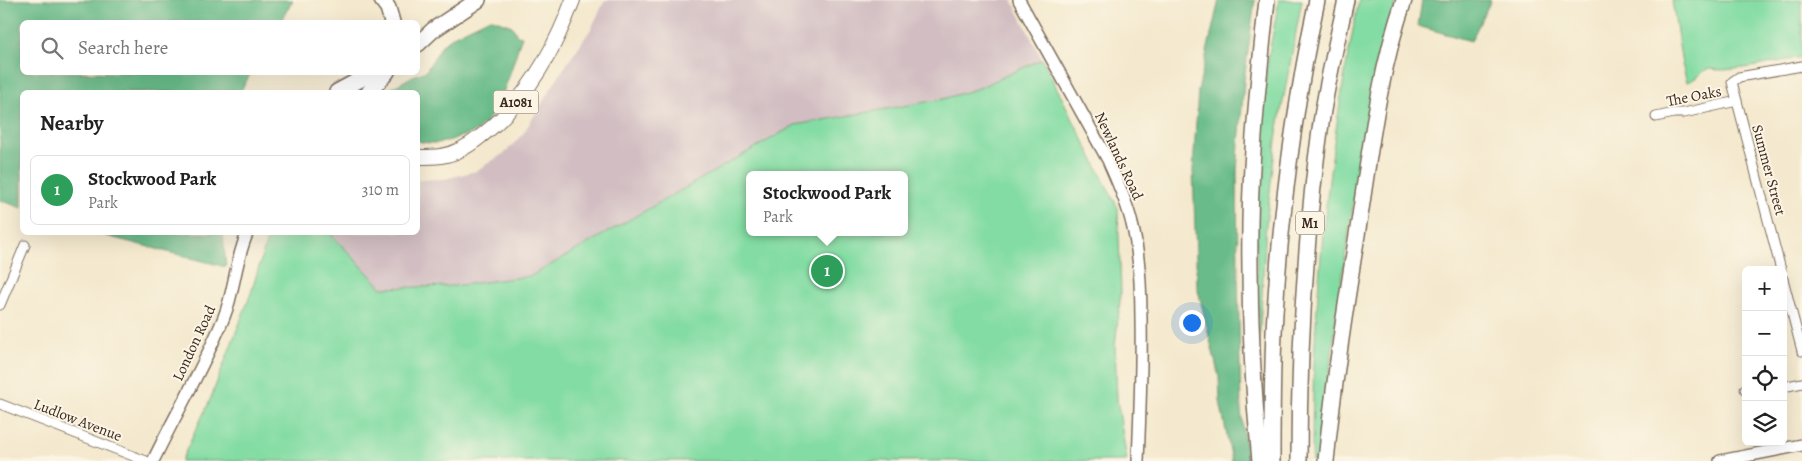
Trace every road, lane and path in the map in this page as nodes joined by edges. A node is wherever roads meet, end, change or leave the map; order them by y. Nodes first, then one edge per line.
1 (382, 0) edge
2 (478, 0) edge
3 (573, 0) edge
4 (1019, 0) edge
5 (1267, 0) edge
6 (1276, 0) edge
7 (1317, 0) edge
8 (1346, 0) edge
9 (1404, 0) edge
10 (391, 20) edge
11 (420, 42) edge
12 (1262, 63) junction
13 (1802, 66) edge
14 (366, 75) edge
15 (384, 75) edge
16 (341, 90) edge
17 (371, 90) edge
18 (1737, 101) junction
19 (1656, 117) dead end
20 (420, 157) edge
21 (247, 235) edge
22 (25, 245) dead end
23 (1780, 266) edge
24 (1787, 294) edge
25 (0, 305) edge
26 (1802, 351) edge
27 (1802, 383) edge
28 (1787, 386) edge
29 (0, 404) edge
30 (1802, 445) edge
31 (1266, 454) edge
32 (1299, 455) edge
33 (1326, 456) edge
34 (146, 461) edge
35 (153, 461) edge
36 (1138, 461) edge
37 (1720, 461) edge

1 - 10 highway
2 - 11 highway
3 - 20 main road, A1081
4 - 36 street, Newlands Road
5 - 12 highway
6 - 12 highway
7 - 31 highway, M1
8 - 32 highway, M1
9 - 33 highway
12 - 31 highway
13 - 18 street, Summer Street
14 - 16 highway
15 - 17 highway
18 - 19 street, The Oaks
18 - 23 street, Summer Street
21 - 35 street, London Road
22 - 25 street
24 - 26 street
27 - 28 street
29 - 34 street, Ludlow Avenue
30 - 37 street

